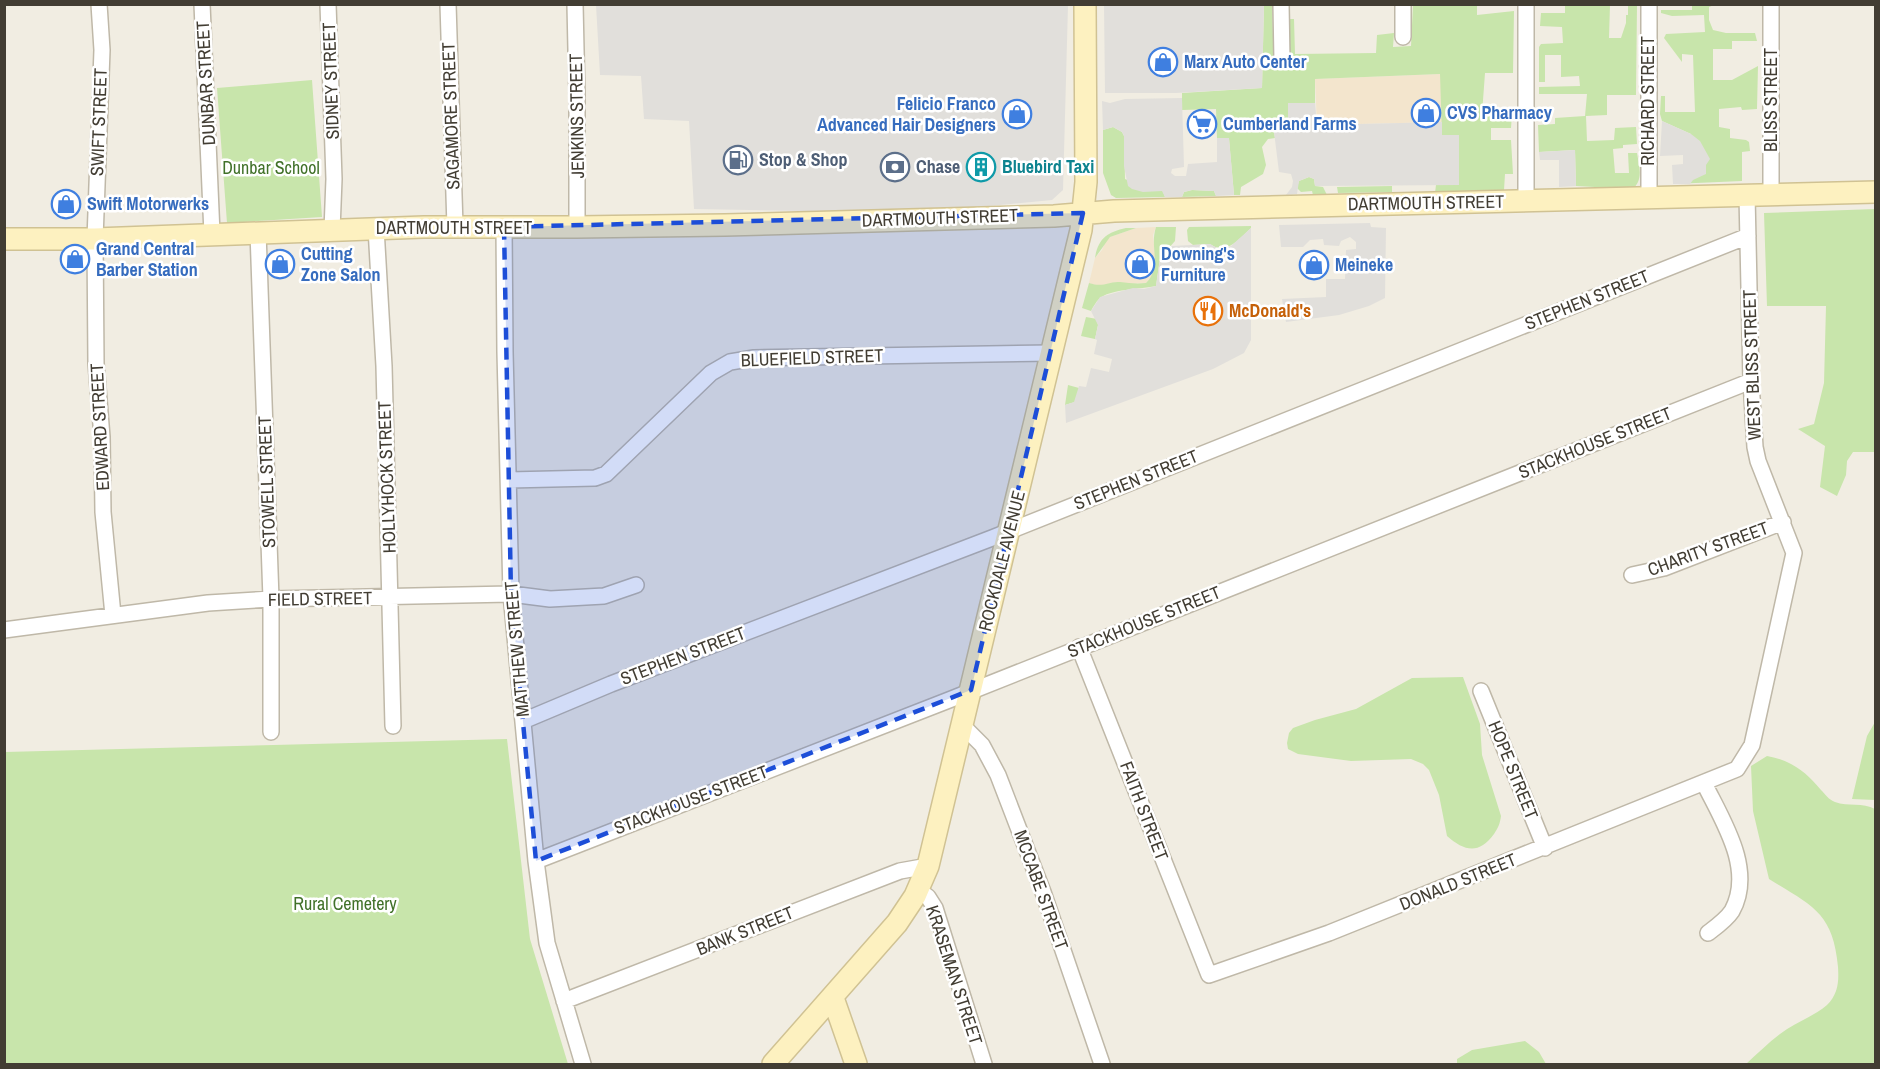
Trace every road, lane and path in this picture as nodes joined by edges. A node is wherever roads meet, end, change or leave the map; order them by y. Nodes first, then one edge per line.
1 (99, 4) edge
2 (202, 4) edge
3 (328, 4) edge
4 (448, 4) edge
5 (575, 4) edge
6 (1085, 4) edge
7 (1281, 4) edge
8 (1403, 4) edge
9 (1526, 4) edge
10 (1648, 4) edge
11 (1771, 4) edge
12 (1403, 37) dead end
13 (1282, 61) dead end
14 (1875, 192) edge
15 (1747, 195) junction
16 (1771, 195) junction
17 (1648, 197) junction
18 (1526, 200) junction
19 (1083, 213) junction
20 (455, 227) junction
21 (504, 227) junction
22 (578, 227) junction
23 (376, 228) junction
24 (332, 230) junction
25 (258, 232) junction
26 (212, 234) junction
27 (1748, 236) junction
28 (4, 239) edge
29 (95, 239) junction
30 (1051, 352) junction
31 (1751, 381) junction
32 (509, 480) junction
33 (1783, 522) junction
34 (1010, 530) junction
35 (1632, 575) dead end
36 (636, 585) dead end
37 (512, 594) junction
38 (391, 598) junction
39 (271, 599) junction
40 (113, 615) junction
41 (4, 630) edge
42 (1078, 648) junction
43 (971, 690) junction
44 (1481, 691) dead end
45 (523, 721) junction
46 (393, 726) dead end
47 (963, 726) junction
48 (272, 732) dead end
49 (1704, 783) junction
50 (1545, 848) junction
51 (536, 861) junction
52 (928, 866) junction
53 (918, 890) junction
54 (1708, 933) dead end
55 (1209, 975) joint
56 (833, 998) junction
57 (564, 1001) junction
58 (583, 1065) edge
59 (773, 1065) edge
60 (856, 1065) edge
61 (984, 1065) edge
62 (1102, 1065) edge

1 - 29 street, SWIFT STREET
2 - 26 street, DUNBAR STREET
3 - 24 street, SIDNEY STREET
4 - 20 street, SAGAMORE STREET
5 - 22 street, JENKINS STREET
6 - 19 main road, ROCKDALE AVENUE
7 - 13 street
8 - 12 street
9 - 18 street
10 - 17 street, RICHARD STREET
11 - 16 street, BLISS STREET
14 - 16 main road, DARTMOUTH STREET
15 - 16 main road, DARTMOUTH STREET
15 - 17 main road, DARTMOUTH STREET
15 - 27 street, WEST BLISS STREET
17 - 18 main road, DARTMOUTH STREET
18 - 19 main road, DARTMOUTH STREET
19 - 22 main road, DARTMOUTH STREET
19 - 30 main road, ROCKDALE AVENUE
20 - 21 main road, DARTMOUTH STREET
20 - 23 main road, DARTMOUTH STREET
21 - 22 main road, DARTMOUTH STREET
21 - 32 street, MATTHEW STREET
23 - 24 main road, DARTMOUTH STREET
23 - 38 street, HOLLYHOCK STREET
24 - 25 main road, DARTMOUTH STREET
25 - 26 main road, DARTMOUTH STREET
25 - 39 street, STOWELL STREET
26 - 29 main road, DARTMOUTH STREET
27 - 31 street, WEST BLISS STREET
27 - 34 street, STEPHEN STREET
28 - 29 main road, DARTMOUTH STREET
29 - 40 street, EDWARD STREET
30 - 32 street, BLUEFIELD STREET
30 - 34 main road, ROCKDALE AVENUE
31 - 33 street, WEST BLISS STREET
31 - 42 street, STACKHOUSE STREET
32 - 37 street, MATTHEW STREET
33 - 35 street, CHARITY STREET
33 - 49 street, WEST BLISS STREET
34 - 43 main road, ROCKDALE AVENUE
34 - 45 street, STEPHEN STREET
36 - 37 street, FIELD STREET
37 - 38 street, FIELD STREET
37 - 45 street, MATTHEW STREET
38 - 39 street, FIELD STREET
38 - 46 street, HOLLYHOCK STREET
39 - 40 street, FIELD STREET
39 - 48 street, STOWELL STREET
40 - 41 street, FIELD STREET
42 - 43 street, STACKHOUSE STREET
42 - 55 street, FAITH STREET
43 - 47 main road, ROCKDALE AVENUE
43 - 51 street, STACKHOUSE STREET
44 - 50 street, HOPE STREET
45 - 51 street, MATTHEW STREET
47 - 52 main road, ROCKDALE AVENUE
47 - 62 street, MCCABE STREET
49 - 50 street, DONALD STREET
49 - 54 street
50 - 55 street, DONALD STREET
51 - 57 street, MATTHEW STREET
52 - 53 main road, ROCKDALE AVENUE
52 - 57 street, BANK STREET
53 - 56 main road, ROCKDALE AVENUE
53 - 61 street, KRASEMAN STREET
56 - 59 main road, ROCKDALE AVENUE
56 - 60 main road
57 - 58 street, MATTHEW STREET

